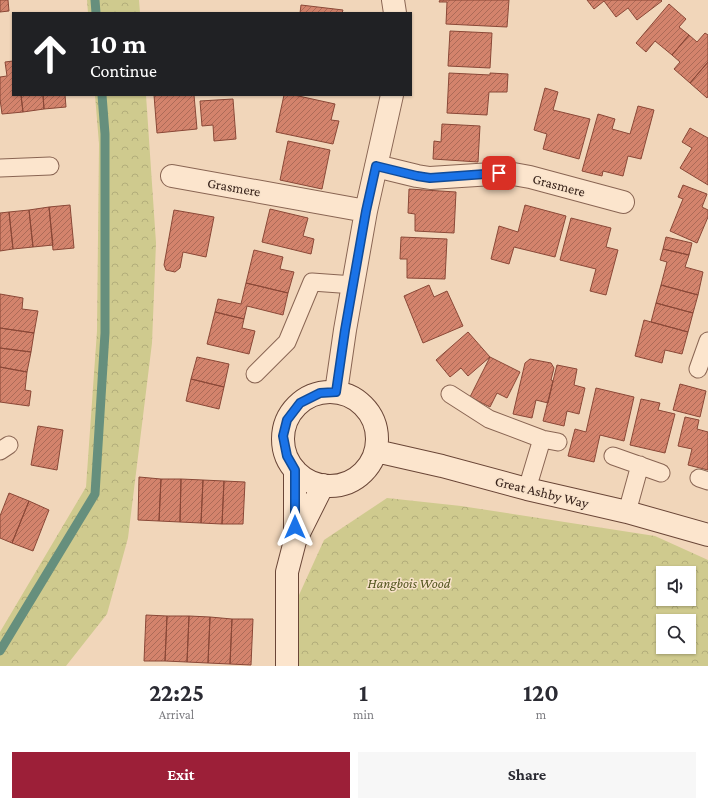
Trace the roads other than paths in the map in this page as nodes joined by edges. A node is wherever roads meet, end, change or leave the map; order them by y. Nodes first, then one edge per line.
1 (393, 0) edge
2 (395, 12) edge
3 (392, 96) edge
4 (50, 166) dead end
5 (376, 166) junction
6 (0, 168) edge
7 (172, 176) dead end
8 (623, 202) dead end
9 (366, 211) junction
10 (354, 285) junction
11 (708, 341) edge
12 (698, 369) dead end
13 (255, 374) dead end
14 (336, 392) junction
15 (450, 394) dead end
16 (376, 451) junction
17 (613, 456) dead end
18 (640, 465) junction
19 (295, 470) junction
20 (661, 472) dead end
21 (323, 485) junction
22 (527, 489) junction
23 (627, 512) junction
24 (708, 535) edge
25 (295, 541) junction
26 (287, 666) edge

1 - 2 street
3 - 5 street
4 - 6 lane
5 - 8 street, Grasmere
5 - 9 street
7 - 9 street, Grasmere
9 - 10 street
10 - 13 lane
10 - 14 street
11 - 12 lane
14 - 16 street
14 - 19 street
15 - 22 lane
16 - 21 street
16 - 22 street, Great Ashby Way
17 - 18 lane
18 - 20 lane
18 - 23 lane
19 - 21 street
19 - 25 street
21 - 25 street
22 - 23 street, Great Ashby Way
23 - 24 street, Great Ashby Way
25 - 26 street

